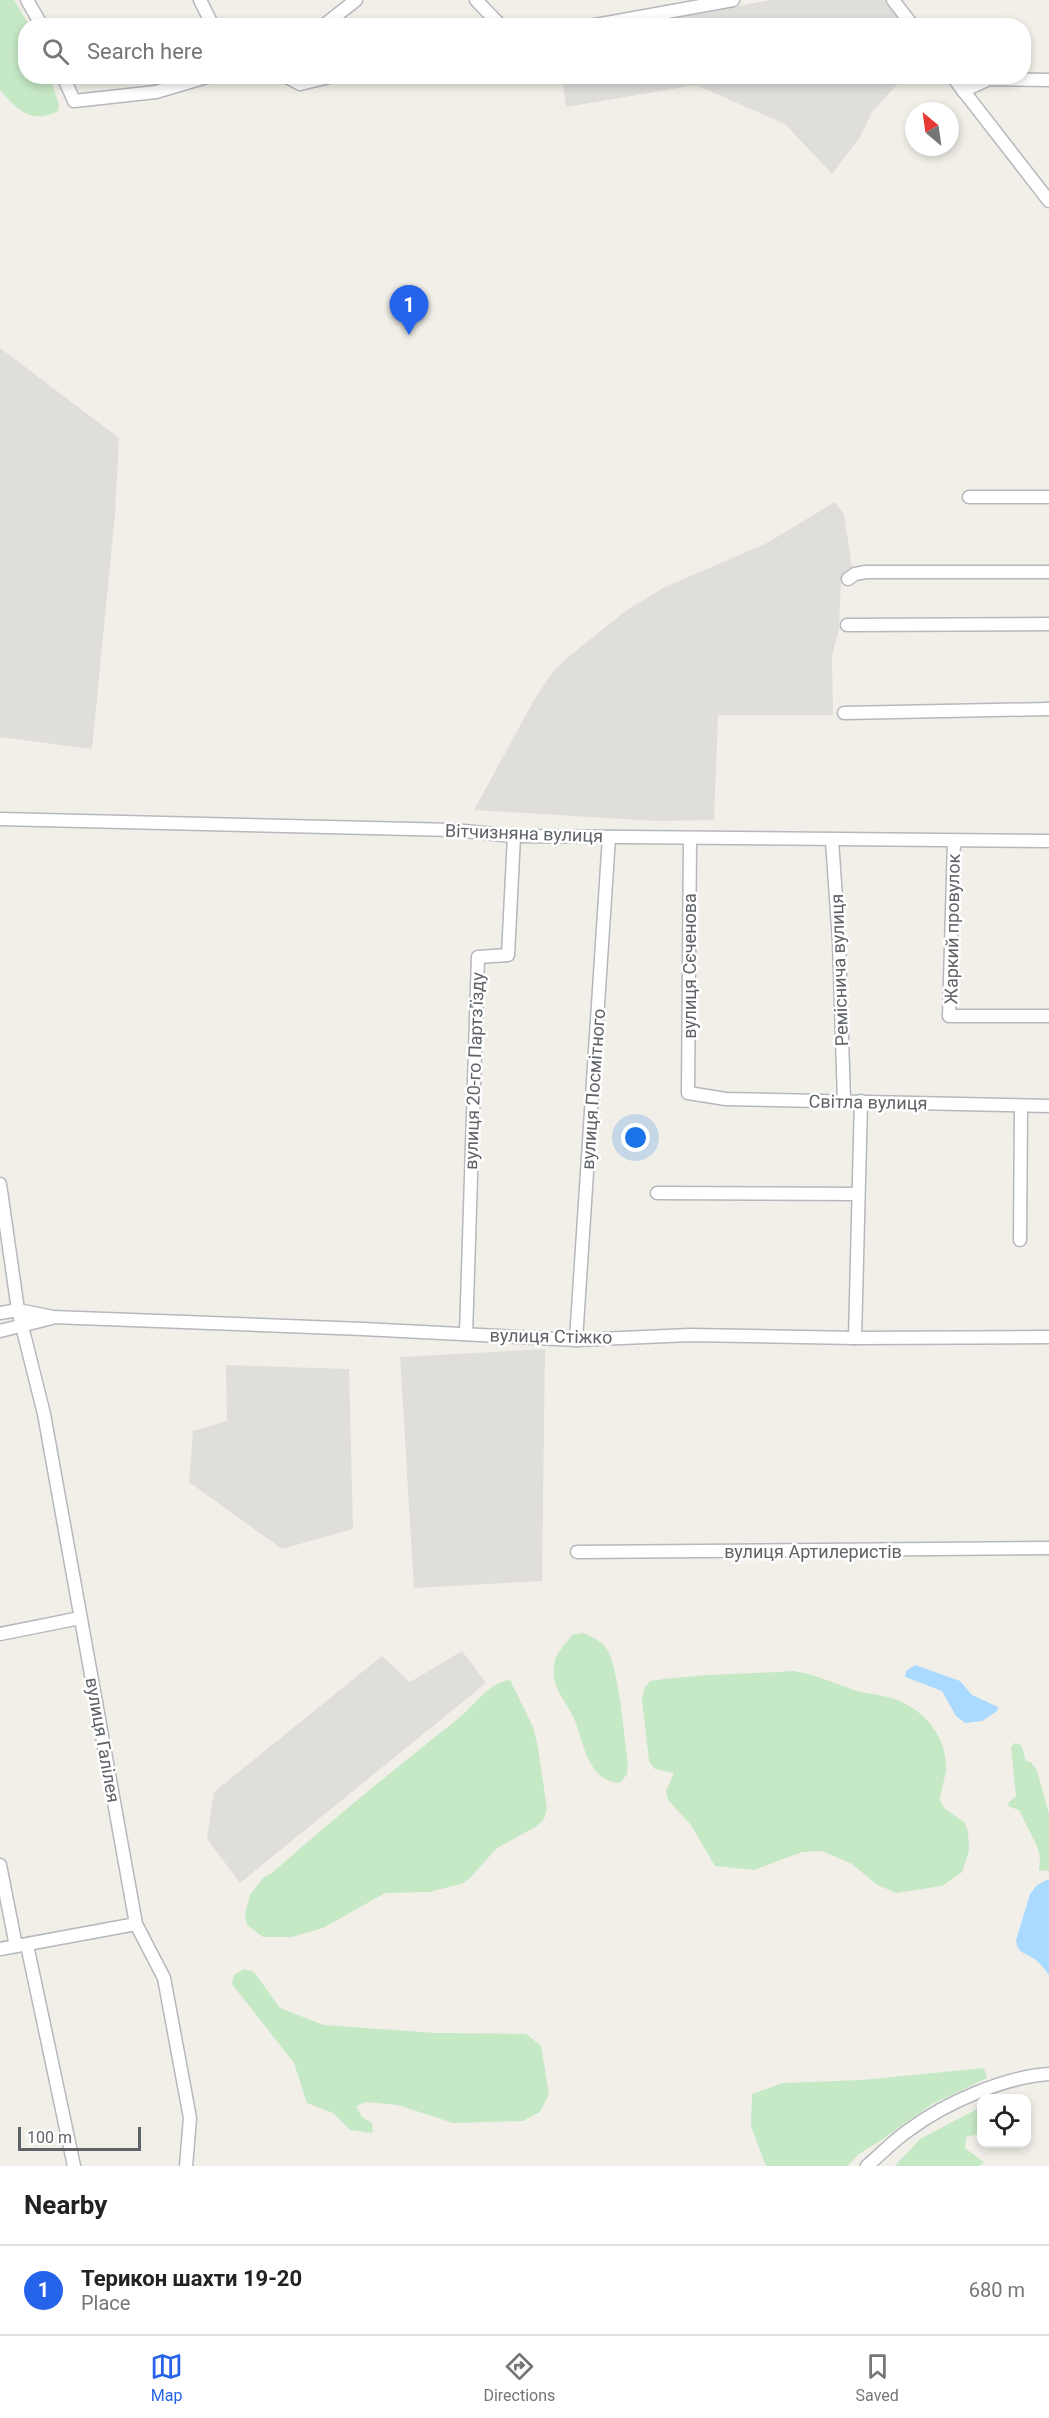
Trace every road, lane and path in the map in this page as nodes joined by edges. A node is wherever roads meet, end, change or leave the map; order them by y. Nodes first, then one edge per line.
1 (27, 0) edge
2 (200, 0) edge
3 (356, 0) edge
4 (476, 0) edge
5 (733, 0) edge
6 (893, 0) edge
7 (676, 5) edge
8 (37, 18) edge
9 (209, 18) edge
10 (333, 18) edge
11 (493, 18) edge
12 (623, 18) edge
13 (907, 18) edge
14 (1031, 80) edge
15 (1049, 80) edge
16 (67, 84) edge
17 (183, 84) edge
18 (958, 84) edge
19 (978, 84) edge
20 (963, 91) junction
21 (1049, 201) edge
22 (969, 497) dead end
23 (1049, 497) edge
24 (1049, 572) edge
25 (848, 579) dead end
26 (1049, 624) edge
27 (847, 625) dead end
28 (1049, 709) edge
29 (844, 713) dead end
30 (0, 819) edge
31 (514, 836) junction
32 (609, 837) junction
33 (690, 838) junction
34 (832, 840) junction
35 (954, 841) junction
36 (1049, 841) edge
37 (1049, 1016) edge
38 (688, 1093) joint
39 (844, 1101) junction
40 (861, 1101) junction
41 (1021, 1106) junction
42 (1049, 1106) edge
43 (0, 1184) edge
44 (657, 1193) dead end
45 (858, 1194) junction
46 (1020, 1240) dead end
47 (18, 1310) junction
48 (0, 1313) edge
49 (53, 1317) junction
50 (22, 1326) junction
51 (0, 1331) edge
52 (466, 1334) junction
53 (1049, 1337) edge
54 (855, 1338) junction
55 (576, 1340) junction
56 (1049, 1548) edge
57 (577, 1552) dead end
58 (80, 1618) junction
59 (0, 1634) edge
60 (0, 1865) edge
61 (136, 1924) junction
62 (21, 1945) junction
63 (0, 1949) edge
64 (1049, 2074) edge
65 (74, 2166) edge
66 (186, 2166) edge
67 (867, 2166) edge

1 - 8 street
2 - 9 street
3 - 10 street
4 - 11 street
5 - 7 street
6 - 13 street
7 - 12 street
14 - 15 street
16 - 17 street
18 - 20 street
19 - 20 street
20 - 21 street
22 - 23 street
24 - 25 street
26 - 27 street
28 - 29 street
30 - 31 street, Вітчизняна вулиця
31 - 32 street, Вітчизняна вулиця
31 - 52 street, вулиця 20-го Партз'їзду
32 - 33 street, Вітчизняна вулиця
32 - 55 street, вулиця Посмітного
33 - 34 street, Вітчизняна вулиця
33 - 38 street, вулиця Сєченова
34 - 35 street, Вітчизняна вулиця
34 - 39 street, Реміснича вулиця
35 - 36 street, Вітчизняна вулиця
35 - 37 street, Жаркий провулок
38 - 39 street, Світла вулиця
39 - 40 street, Світла вулиця
40 - 41 street, Світла вулиця
40 - 45 street
41 - 42 street, Світла вулиця
41 - 46 street
43 - 47 street, вулиця Галілея
44 - 45 street
45 - 54 street
47 - 48 street, вулиця Стіжко
47 - 49 street, вулиця Стіжко
47 - 50 street, вулиця Галілея
49 - 50 street, вулиця Стіжко
49 - 52 street, вулиця Стіжко
50 - 51 street, вулиця Стіжко
50 - 58 street, вулиця Галілея
52 - 55 street, вулиця Стіжко
53 - 54 street, вулиця Стіжко
54 - 55 street, вулиця Стіжко
56 - 57 street, вулиця Артилеристів
58 - 59 street
58 - 61 street, вулиця Галілея
60 - 62 street
61 - 62 street
61 - 66 street, вулиця Галілея
62 - 63 street
62 - 65 street
64 - 67 street

